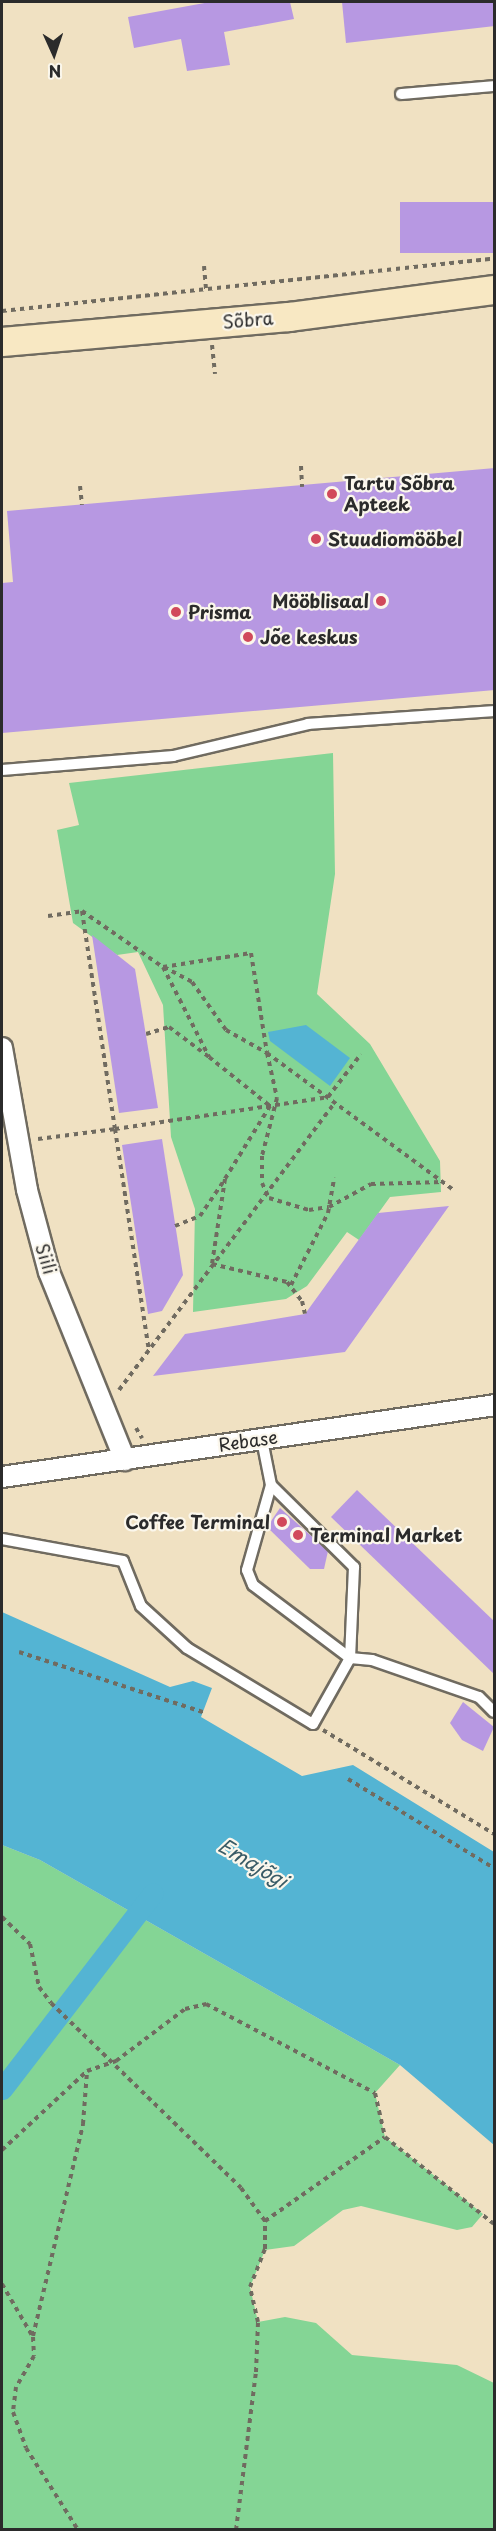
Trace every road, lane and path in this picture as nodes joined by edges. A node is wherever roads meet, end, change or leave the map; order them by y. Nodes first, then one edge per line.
1 (495, 86) edge
2 (401, 94) dead end
3 (495, 258) edge
4 (204, 266) dead end
5 (495, 290) edge
6 (206, 291) junction
7 (2, 311) edge
8 (211, 334) dead end
9 (2, 342) edge
10 (215, 374) dead end
11 (301, 466) dead end
12 (81, 486) dead end
13 (302, 487) dead end
14 (82, 505) dead end
15 (495, 711) edge
16 (2, 770) edge
17 (82, 911) junction
18 (48, 916) dead end
19 (163, 967) junction
20 (146, 1034) dead end
21 (267, 1053) junction
22 (361, 1054) dead end
23 (209, 1057) junction
24 (2, 1059) edge
25 (328, 1097) junction
26 (335, 1102) junction
27 (276, 1105) junction
28 (270, 1106) junction
29 (115, 1129) junction
30 (38, 1139) dead end
31 (333, 1178) dead end
32 (225, 1179) junction
33 (444, 1182) junction
34 (452, 1189) dead end
35 (265, 1192) junction
36 (329, 1207) junction
37 (175, 1226) dead end
38 (212, 1264) junction
39 (291, 1285) junction
40 (305, 1314) dead end
41 (149, 1350) junction
42 (119, 1390) dead end
43 (495, 1405) edge
44 (262, 1440) junction
45 (125, 1460) junction
46 (2, 1478) edge
47 (271, 1485) junction
48 (2, 1539) edge
49 (19, 1652) dead end
50 (350, 1658) junction
51 (203, 1712) dead end
52 (495, 1712) edge
53 (313, 1724) junction
54 (348, 1779) dead end
55 (495, 1834) edge
56 (495, 1868) edge
57 (2, 1917) edge
58 (116, 2061) junction
59 (87, 2071) junction
60 (385, 2137) junction
61 (2, 2150) edge
62 (265, 2221) junction
63 (495, 2224) edge
64 (2, 2284) edge
65 (33, 2337) junction
66 (78, 2529) edge
67 (236, 2529) edge

1 - 2 lane
3 - 6 path
4 - 6 path
5 - 9 street, Sõbra
6 - 7 path
8 - 10 path
11 - 13 path
12 - 14 path
15 - 16 lane
17 - 18 path
17 - 19 path
17 - 29 path
19 - 21 path
19 - 21 path
19 - 23 path
20 - 23 path
21 - 25 path
21 - 27 path
22 - 25 path
23 - 28 path
24 - 45 street, Siili
25 - 26 path
25 - 27 path
26 - 33 path
26 - 35 path
27 - 28 path
27 - 35 path
28 - 29 path
28 - 32 path
29 - 30 path
29 - 41 path
31 - 36 path
32 - 37 path
32 - 38 path
33 - 34 path
33 - 36 path
35 - 36 path
35 - 38 path
36 - 39 path
38 - 39 path
38 - 41 path
39 - 40 path
41 - 42 path
43 - 44 street, Rebase
44 - 45 street, Rebase
44 - 47 lane
45 - 46 street, Rebase
47 - 50 lane
47 - 50 lane
48 - 53 lane
49 - 51 path
50 - 52 lane
50 - 53 lane
53 - 55 path
54 - 56 path
57 - 58 path
58 - 59 path
58 - 60 path
58 - 62 path
59 - 61 path
59 - 65 path
60 - 62 path
60 - 63 path
62 - 67 path
64 - 65 path
65 - 66 path

